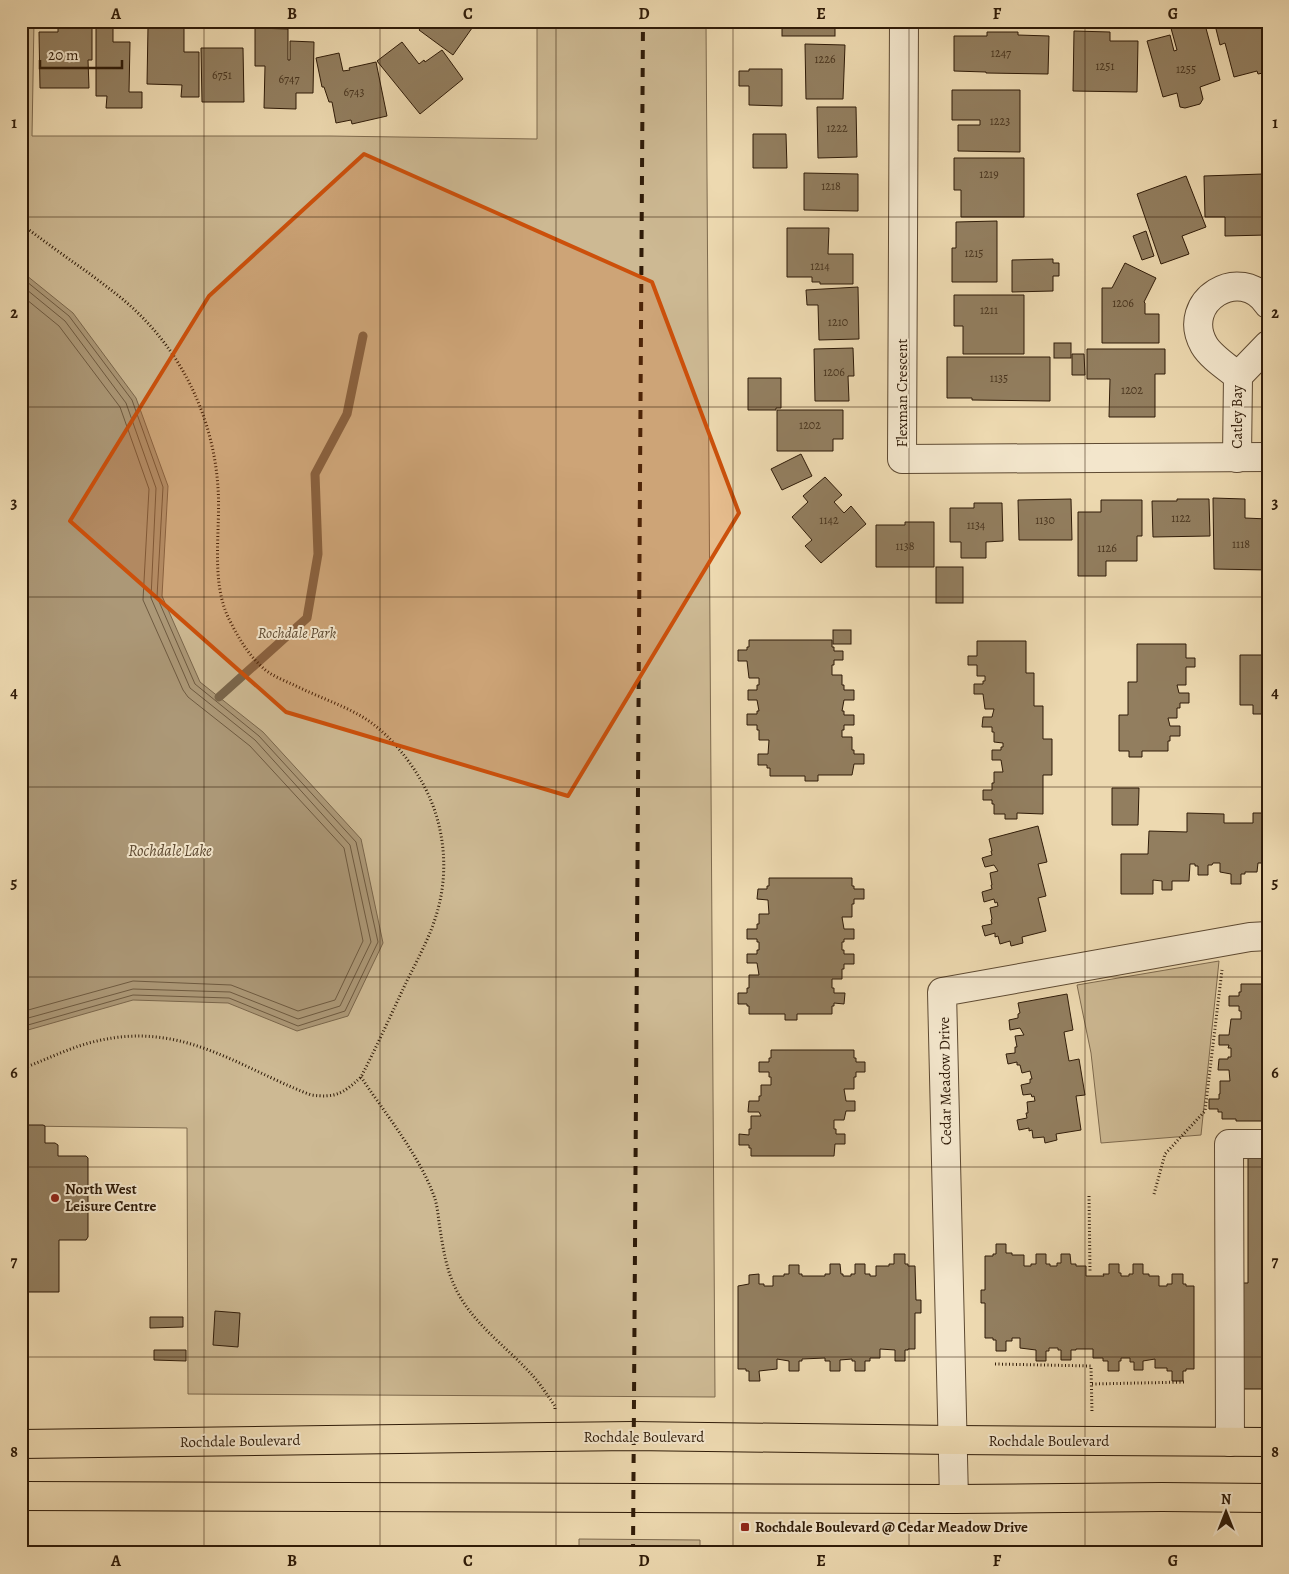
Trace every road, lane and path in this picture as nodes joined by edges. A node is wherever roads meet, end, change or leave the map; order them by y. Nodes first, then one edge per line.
1 (904, 21) edge
2 (21, 224) edge
3 (1268, 304) edge
4 (1268, 345) edge
5 (1238, 376) junction
6 (1268, 457) edge
7 (1237, 458) junction
8 (1268, 936) edge
9 (1226, 941) junction
10 (21, 1069) edge
11 (360, 1078) junction
12 (1268, 1144) edge
13 (1154, 1194) dead end
14 (1089, 1196) dead end
15 (1090, 1270) dead end
16 (994, 1364) dead end
17 (1186, 1382) dead end
18 (1092, 1384) junction
19 (556, 1437) junction
20 (954, 1440) junction
21 (1092, 1441) junction
22 (1230, 1442) junction
23 (1268, 1442) edge
24 (21, 1444) edge
25 (21, 1496) edge
26 (1268, 1498) edge
27 (954, 1499) junction

1 - 7 street, Flexman Crescent
2 - 11 path
3 - 5 street, Catley Bay
4 - 5 street, Catley Bay
5 - 7 street, Catley Bay
6 - 7 street, Flexman Crescent
8 - 9 street, Cedar Meadow Drive
9 - 13 path
9 - 20 street, Cedar Meadow Drive
10 - 11 path
11 - 19 path
12 - 22 street
14 - 15 path
16 - 18 path
17 - 18 path
18 - 21 path
19 - 20 main road, Rochdale Boulevard
19 - 24 main road, Rochdale Boulevard
20 - 21 main road, Rochdale Boulevard
20 - 27 street, Cedar Meadow Drive
21 - 22 main road, Rochdale Boulevard
22 - 23 main road, Rochdale Boulevard
25 - 27 main road
26 - 27 main road

